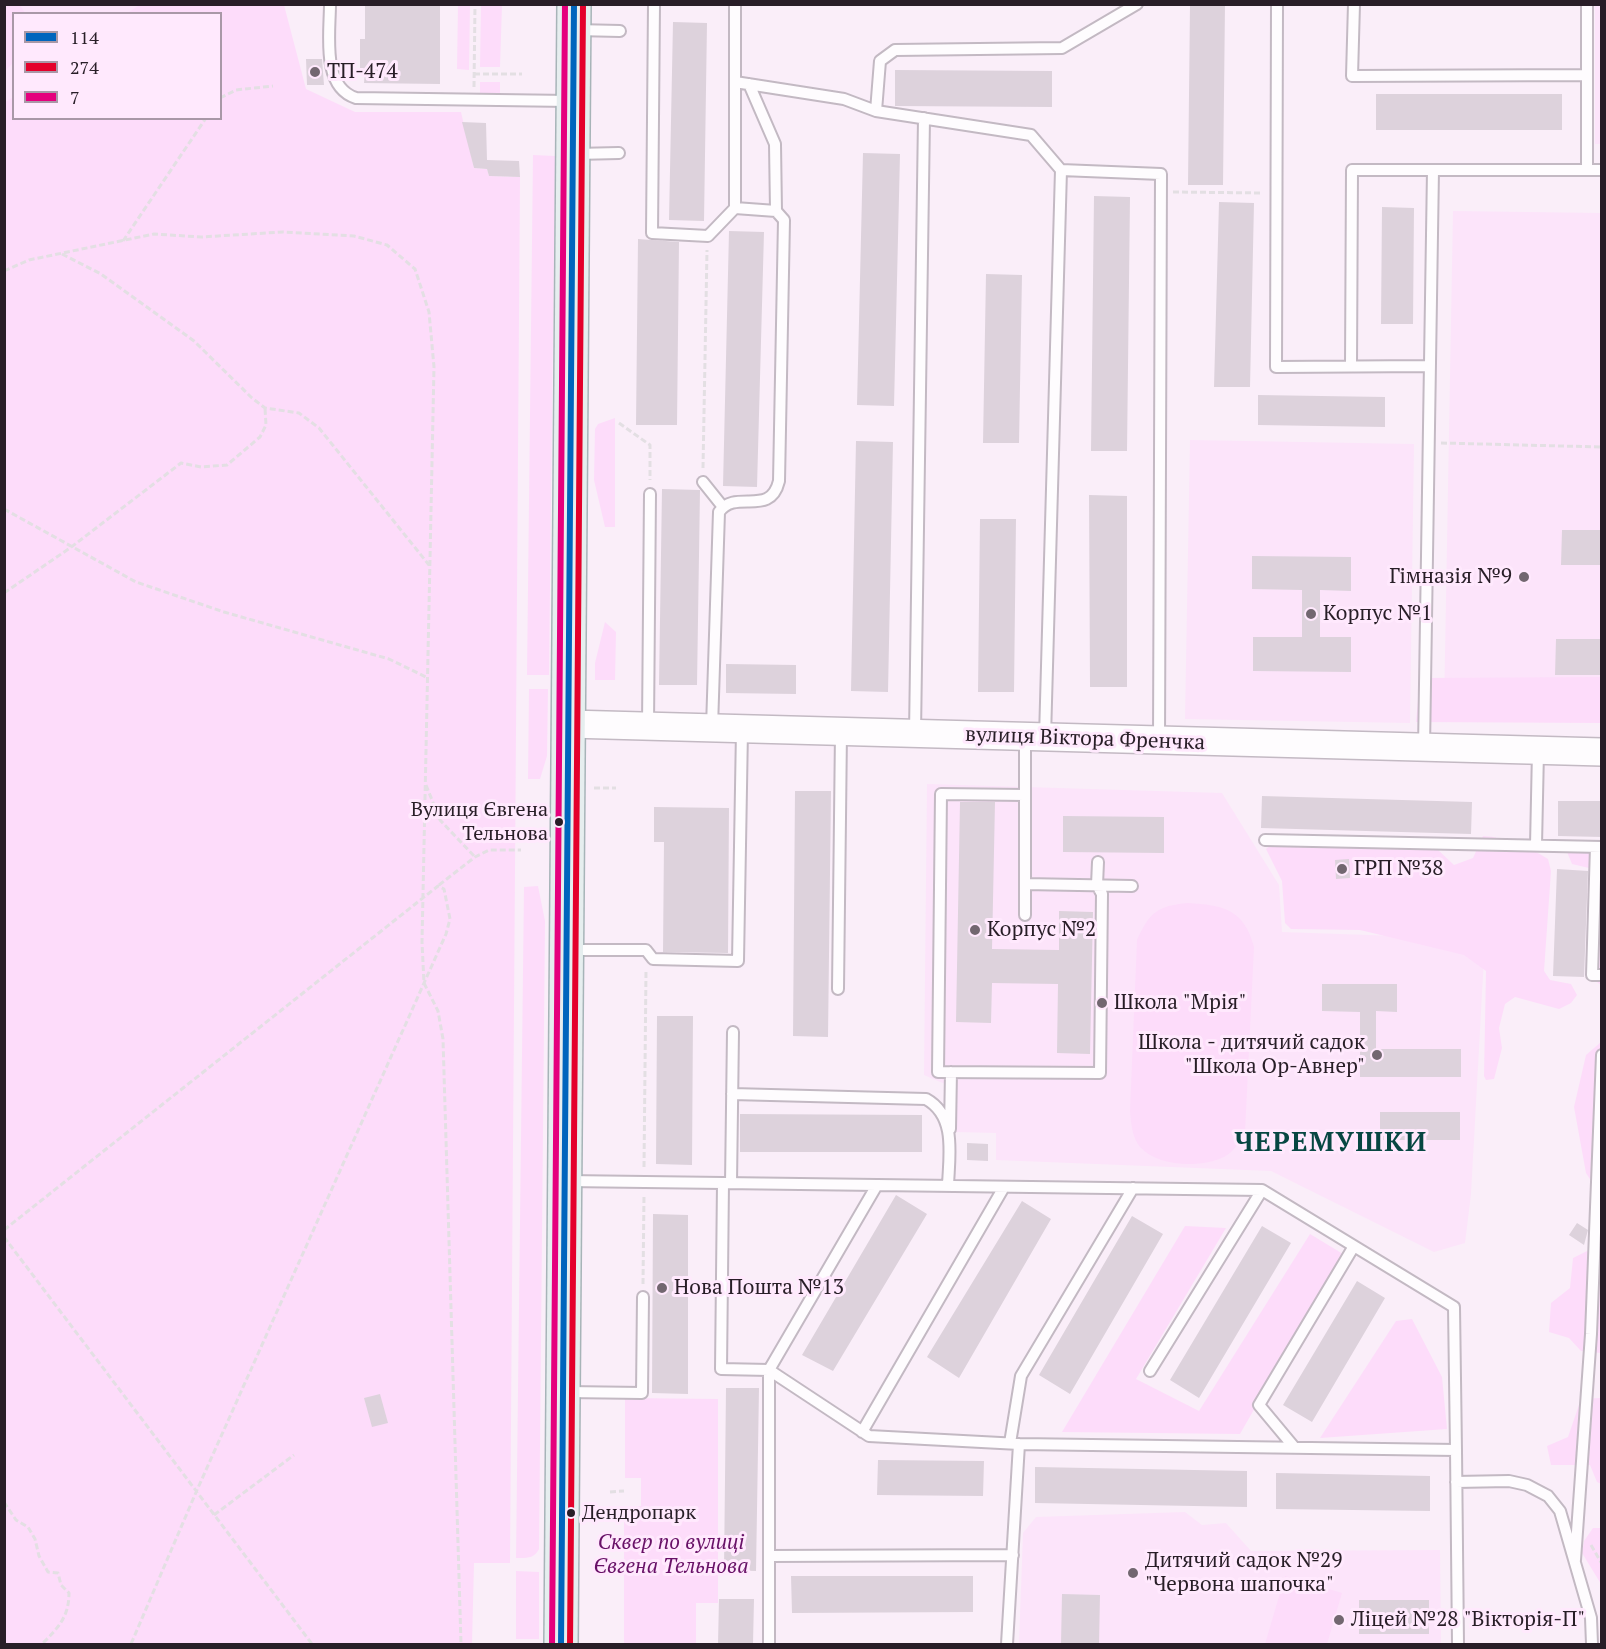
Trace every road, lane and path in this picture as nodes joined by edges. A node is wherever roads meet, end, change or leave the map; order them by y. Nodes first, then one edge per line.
1 (330, 4) edge
2 (475, 4) edge
3 (654, 4) edge
4 (735, 4) edge
5 (1137, 4) edge
6 (1277, 4) edge
7 (1354, 4) edge
8 (1587, 4) edge
9 (574, 17) edge
10 (620, 31) dead end
11 (474, 74) junction
12 (522, 74) dead end
13 (1587, 75) junction
14 (735, 82) junction
15 (749, 84) junction
16 (273, 86) dead end
17 (222, 97) edge
18 (474, 100) junction
19 (573, 101) junction
20 (876, 111) junction
21 (924, 118) junction
22 (205, 120) edge
23 (619, 153) dead end
24 (573, 154) junction
25 (1061, 170) junction
26 (1433, 170) junction
27 (1587, 170) junction
28 (1602, 170) edge
29 (1161, 192) junction
30 (1276, 193) junction
31 (735, 208) junction
32 (776, 211) junction
33 (708, 236) junction
34 (122, 242) junction
35 (61, 254) junction
36 (4, 271) edge
37 (1351, 366) junction
38 (1430, 366) junction
39 (265, 408) junction
40 (619, 423) dead end
41 (1429, 444) junction
42 (1602, 447) edge
43 (703, 482) joint
44 (650, 494) joint
45 (723, 507) junction
46 (4, 509) edge
47 (70, 548) junction
48 (430, 566) junction
49 (4, 592) edge
50 (428, 678) junction
51 (569, 724) junction
52 (648, 726) junction
53 (712, 729) junction
54 (742, 729) junction
55 (841, 732) junction
56 (915, 734) junction
57 (1035, 737) junction
58 (1159, 741) junction
59 (1424, 748) junction
60 (1538, 751) junction
61 (1602, 752) edge
62 (426, 783) junction
63 (594, 788) dead end
64 (616, 788) dead end
65 (1025, 795) junction
66 (1264, 840) dead end
67 (1536, 845) junction
68 (1599, 847) edge
69 (521, 850) dead end
70 (475, 857) junction
71 (1098, 862) dead end
72 (1025, 884) junction
73 (1097, 885) junction
74 (438, 886) junction
75 (1132, 886) dead end
76 (423, 898) junction
77 (1024, 915) dead end
78 (566, 950) junction
79 (646, 950) junction
80 (1602, 975) edge
81 (424, 983) junction
82 (838, 989) dead end
83 (733, 1032) dead end
84 (1602, 1055) edge
85 (951, 1072) junction
86 (732, 1094) junction
87 (1601, 1104) edge
88 (950, 1133) junction
89 (564, 1181) junction
90 (644, 1182) junction
91 (727, 1183) junction
92 (877, 1185) junction
93 (948, 1186) junction
94 (1004, 1187) junction
95 (1133, 1188) junction
96 (1262, 1190) junction
97 (1598, 1212) edge
98 (4, 1230) edge
99 (4, 1236) edge
100 (1354, 1246) junction
101 (643, 1297) joint
102 (770, 1370) junction
103 (1150, 1371) dead end
104 (563, 1392) junction
105 (862, 1431) junction
106 (1015, 1444) junction
107 (1294, 1447) junction
108 (1456, 1449) junction
109 (294, 1455) dead end
110 (1456, 1482) junction
111 (197, 1490) junction
112 (624, 1491) dead end
113 (610, 1492) dead end
114 (4, 1502) edge
115 (214, 1515) junction
116 (1013, 1555) junction
117 (769, 1556) junction
118 (1575, 1560) junction
119 (42, 1644) edge
120 (131, 1644) edge
121 (312, 1644) edge
122 (461, 1644) edge
123 (561, 1644) edge
124 (769, 1644) edge
125 (1007, 1644) edge
126 (1458, 1644) edge
127 (1592, 1644) edge

1 - 18 lane
2 - 11 path
3 - 33 lane
4 - 14 lane
5 - 20 lane
6 - 30 lane
7 - 13 lane
8 - 13 lane
9 - 10 lane
9 - 19 main road
11 - 12 path
11 - 18 path
13 - 27 lane
14 - 15 lane
14 - 31 lane
15 - 20 lane
15 - 32 lane
16 - 17 path
18 - 19 lane
19 - 24 main road
20 - 21 lane
21 - 25 lane
21 - 56 lane
22 - 34 path
23 - 24 lane
24 - 51 main road
25 - 29 lane
25 - 57 lane
26 - 27 lane
26 - 37 lane
26 - 38 lane
27 - 28 lane
29 - 30 path
29 - 58 lane
30 - 37 lane
31 - 32 lane
31 - 33 lane
32 - 45 lane
33 - 43 path
34 - 35 path
34 - 48 path
35 - 36 path
35 - 39 path
37 - 38 lane
38 - 41 lane
39 - 47 path
39 - 48 path
40 - 44 path
41 - 42 path
41 - 59 lane
43 - 45 lane
44 - 52 lane
45 - 53 lane
46 - 47 path
47 - 49 path
47 - 50 path
48 - 50 path
50 - 62 path
51 - 52 street, вулиця Віктора Френчка
51 - 78 main road
52 - 53 street, вулиця Віктора Френчка
53 - 54 street, вулиця Віктора Френчка
54 - 55 street, вулиця Віктора Френчка
54 - 79 lane
55 - 56 street, вулиця Віктора Френчка
55 - 82 lane
56 - 57 street, вулиця Віктора Френчка
57 - 58 street, вулиця Віктора Френчка
57 - 65 lane
58 - 59 street, вулиця Віктора Френчка
59 - 60 street, вулиця Віктора Френчка
60 - 61 street, вулиця Віктора Френчка
60 - 67 lane
62 - 70 path
62 - 76 path
63 - 64 path
65 - 72 lane
65 - 85 lane
66 - 67 lane
67 - 68 lane
68 - 80 lane
69 - 70 path
70 - 74 path
71 - 73 lane
72 - 73 lane
72 - 77 lane
73 - 75 lane
73 - 85 lane
74 - 76 path
74 - 81 path
76 - 81 path
76 - 98 path
78 - 79 lane
78 - 89 main road
79 - 90 path
81 - 111 path
81 - 122 path
83 - 86 lane
84 - 87 lane
85 - 88 lane
86 - 88 lane
86 - 91 lane
87 - 97 lane
88 - 93 lane
89 - 90 lane
89 - 104 main road
90 - 91 lane
90 - 101 path
91 - 92 lane
91 - 102 lane
92 - 93 lane
92 - 102 lane
93 - 94 lane
94 - 95 lane
94 - 105 lane
95 - 96 lane
95 - 106 lane
96 - 100 lane
96 - 103 lane
97 - 118 lane
99 - 111 path
100 - 107 lane
100 - 108 lane
101 - 104 lane
102 - 105 lane
102 - 117 lane
104 - 123 main road
105 - 106 lane
106 - 107 lane
106 - 116 lane
107 - 108 lane
108 - 110 lane
109 - 115 path
110 - 118 lane
110 - 126 lane
111 - 115 path
111 - 120 path
112 - 113 path
114 - 119 path
115 - 121 path
116 - 117 lane
116 - 125 lane
117 - 124 lane
118 - 127 lane

